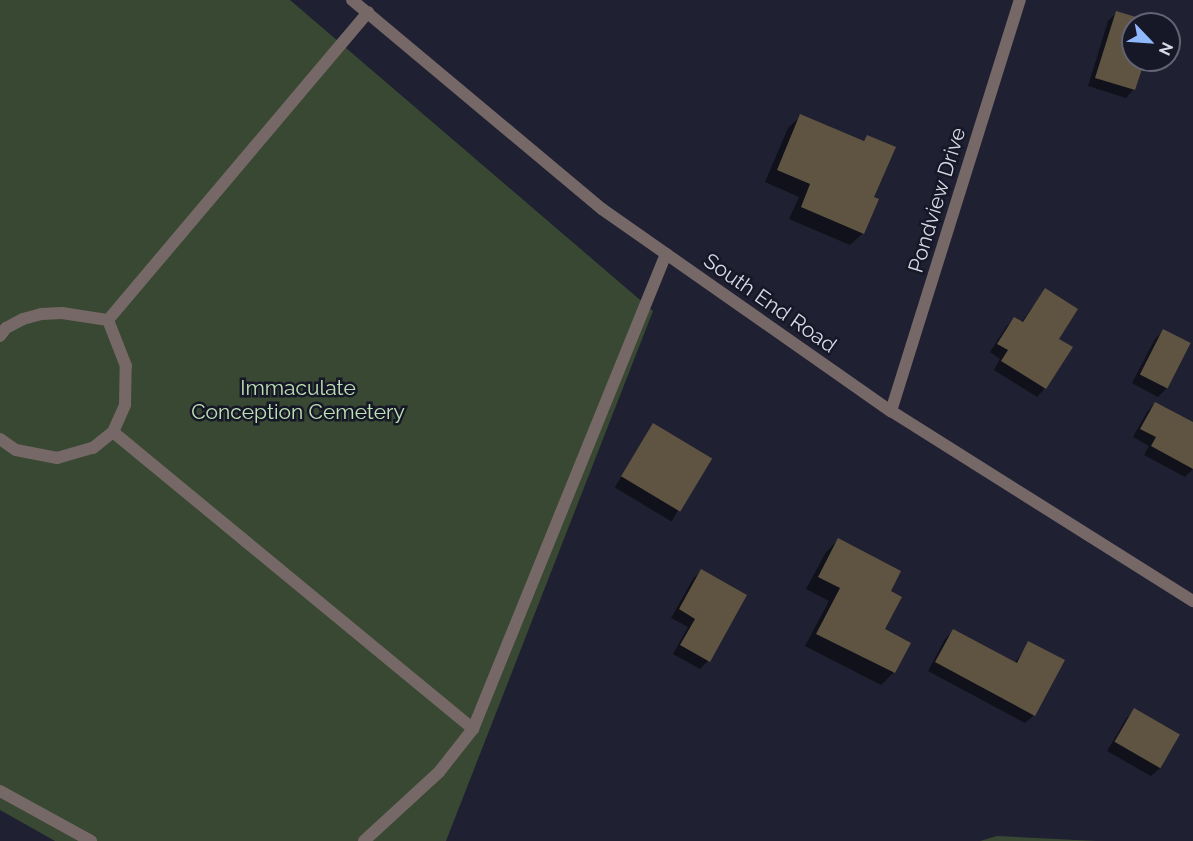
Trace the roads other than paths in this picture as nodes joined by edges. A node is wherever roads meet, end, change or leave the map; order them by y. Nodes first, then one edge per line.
1 (352, 0) edge
2 (1020, 0) edge
3 (368, 12) junction
4 (666, 254) junction
5 (108, 321) junction
6 (0, 336) edge
7 (891, 411) junction
8 (112, 432) junction
9 (0, 441) edge
10 (1193, 601) edge
11 (473, 729) junction
12 (0, 791) edge
13 (91, 841) edge
14 (364, 841) edge

1 - 3 street, South End Road
2 - 7 street, Pondview Drive
3 - 4 street, South End Road
3 - 5 street
4 - 7 street, South End Road
4 - 11 street
5 - 6 street
5 - 8 street
7 - 10 street, South End Road
8 - 9 street
8 - 11 street
11 - 14 street
12 - 13 street

